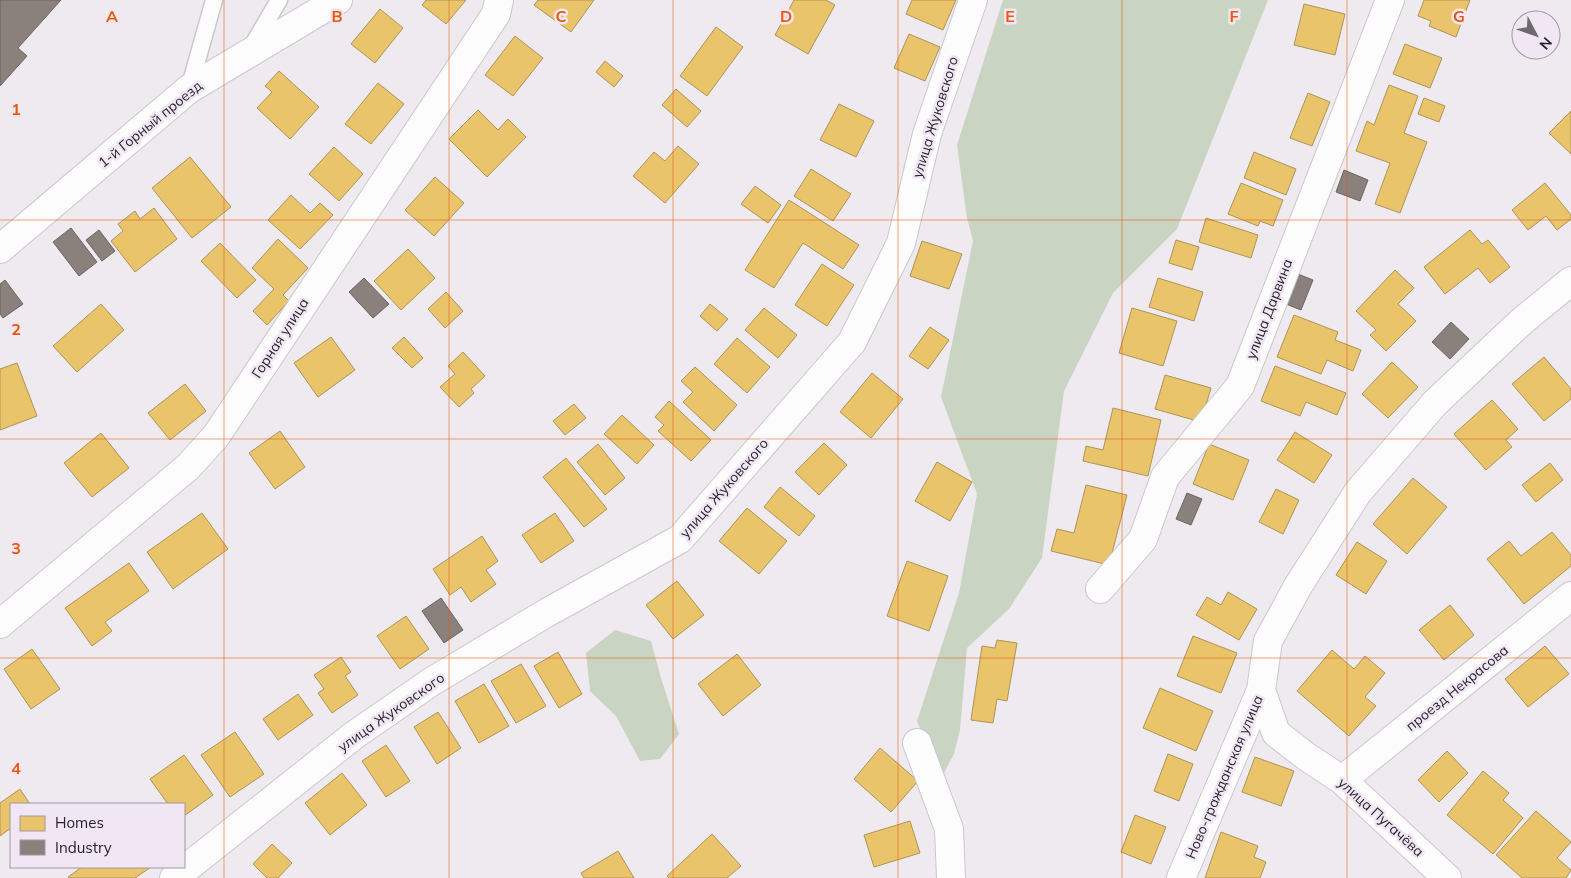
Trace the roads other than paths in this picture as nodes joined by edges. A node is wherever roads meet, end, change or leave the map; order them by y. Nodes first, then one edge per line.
1 (214, 0) edge
2 (279, 0) edge
3 (338, 0) edge
4 (499, 0) edge
5 (972, 0) edge
6 (1390, 0) edge
7 (248, 53) junction
8 (189, 89) junction
9 (0, 249) edge
10 (1571, 280) edge
11 (1100, 589) dead end
12 (1571, 596) edge
13 (0, 624) edge
14 (1261, 690) junction
15 (917, 743) dead end
16 (1342, 780) junction
17 (174, 878) edge
18 (951, 878) edge
19 (1180, 878) edge
20 (1447, 878) edge

1 - 8 lane
2 - 7 lane
3 - 7 street, 1-й Горный проезд
4 - 13 street, Горная улица
5 - 17 street, улица Жуковского
6 - 11 street, улица Дарвина
7 - 8 street, 1-й Горный проезд
8 - 9 street, 1-й Горный проезд
10 - 14 street, Ново-гражданская улица
12 - 16 street, проезд Некрасова
14 - 16 street, улица Пугачёва
14 - 19 street, Ново-гражданская улица
15 - 18 street
16 - 20 street, улица Пугачёва

